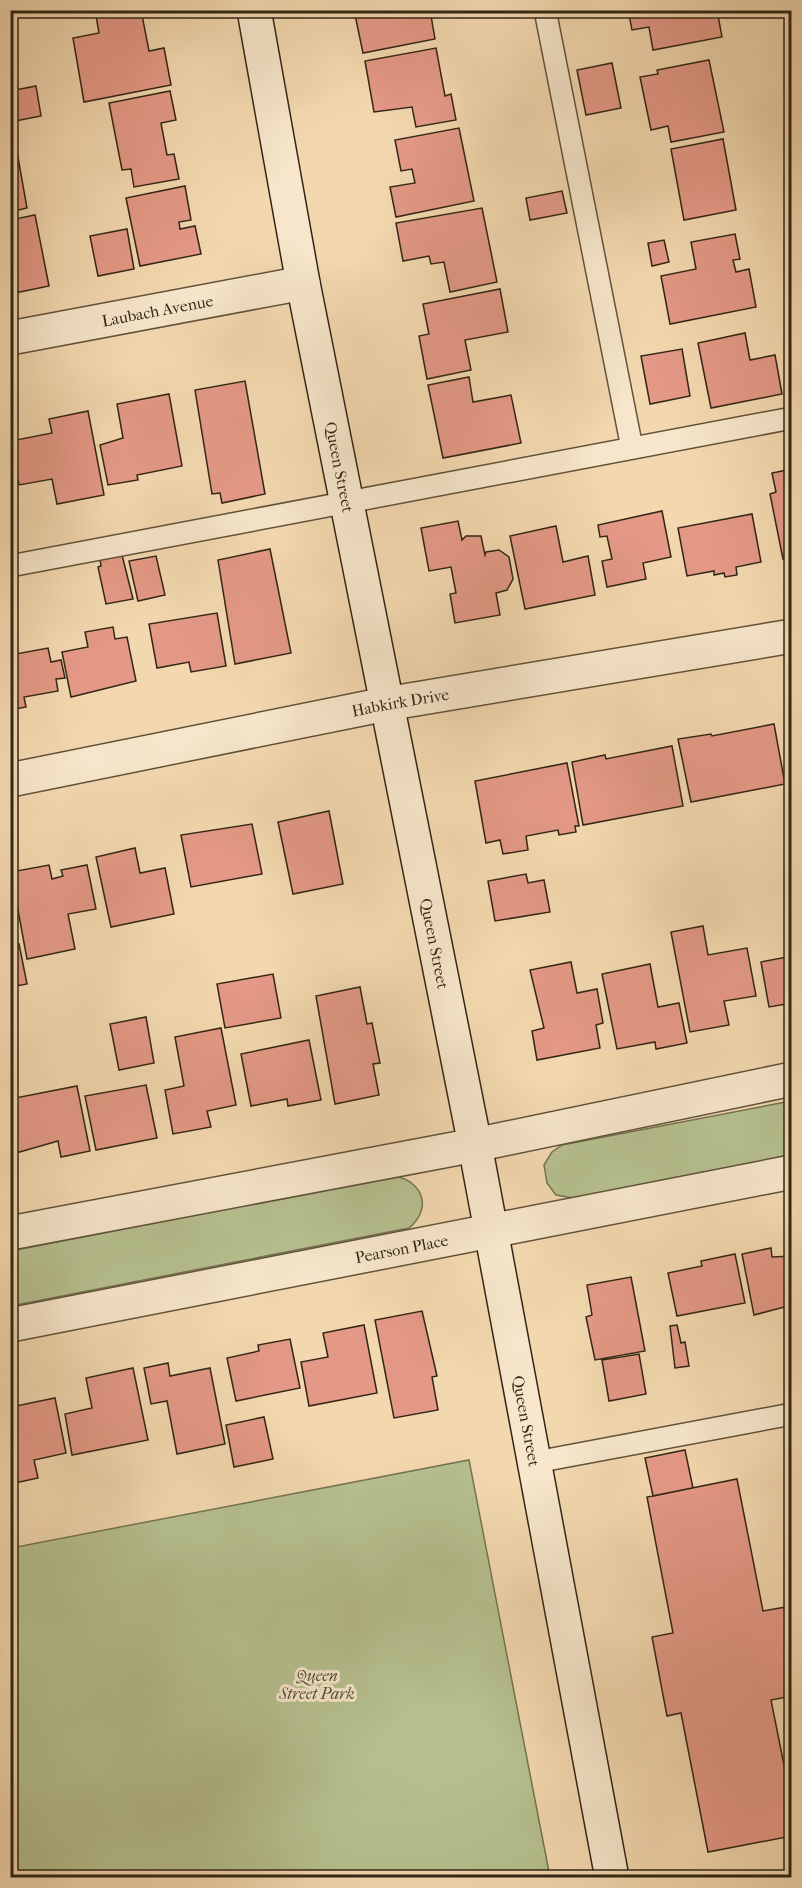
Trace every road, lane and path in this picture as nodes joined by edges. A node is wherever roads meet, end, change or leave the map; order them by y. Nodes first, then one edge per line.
1 (254, 10) edge
2 (545, 10) edge
3 (303, 283) junction
4 (10, 338) edge
5 (792, 418) edge
6 (632, 448) junction
7 (346, 502) junction
8 (10, 566) edge
9 (792, 636) edge
10 (386, 704) junction
11 (10, 780) edge
12 (792, 1079) edge
13 (475, 1145) junction
14 (792, 1172) edge
15 (490, 1230) junction
16 (10, 1233) edge
17 (10, 1325) edge
18 (792, 1414) edge
19 (536, 1462) junction
20 (612, 1878) edge

1 - 3 street, Queen Street
2 - 6 lane
3 - 4 street, Laubach Avenue
3 - 7 street, Queen Street
5 - 6 lane
6 - 7 lane
7 - 8 lane
7 - 10 street, Queen Street
9 - 10 street, Habkirk Drive
10 - 11 street, Habkirk Drive
10 - 13 street, Queen Street
12 - 13 street
13 - 15 street, Queen Street
13 - 16 street
14 - 15 street, Pearson Place
15 - 17 street, Pearson Place
15 - 19 street, Queen Street
18 - 19 lane
19 - 20 street, Queen Street

